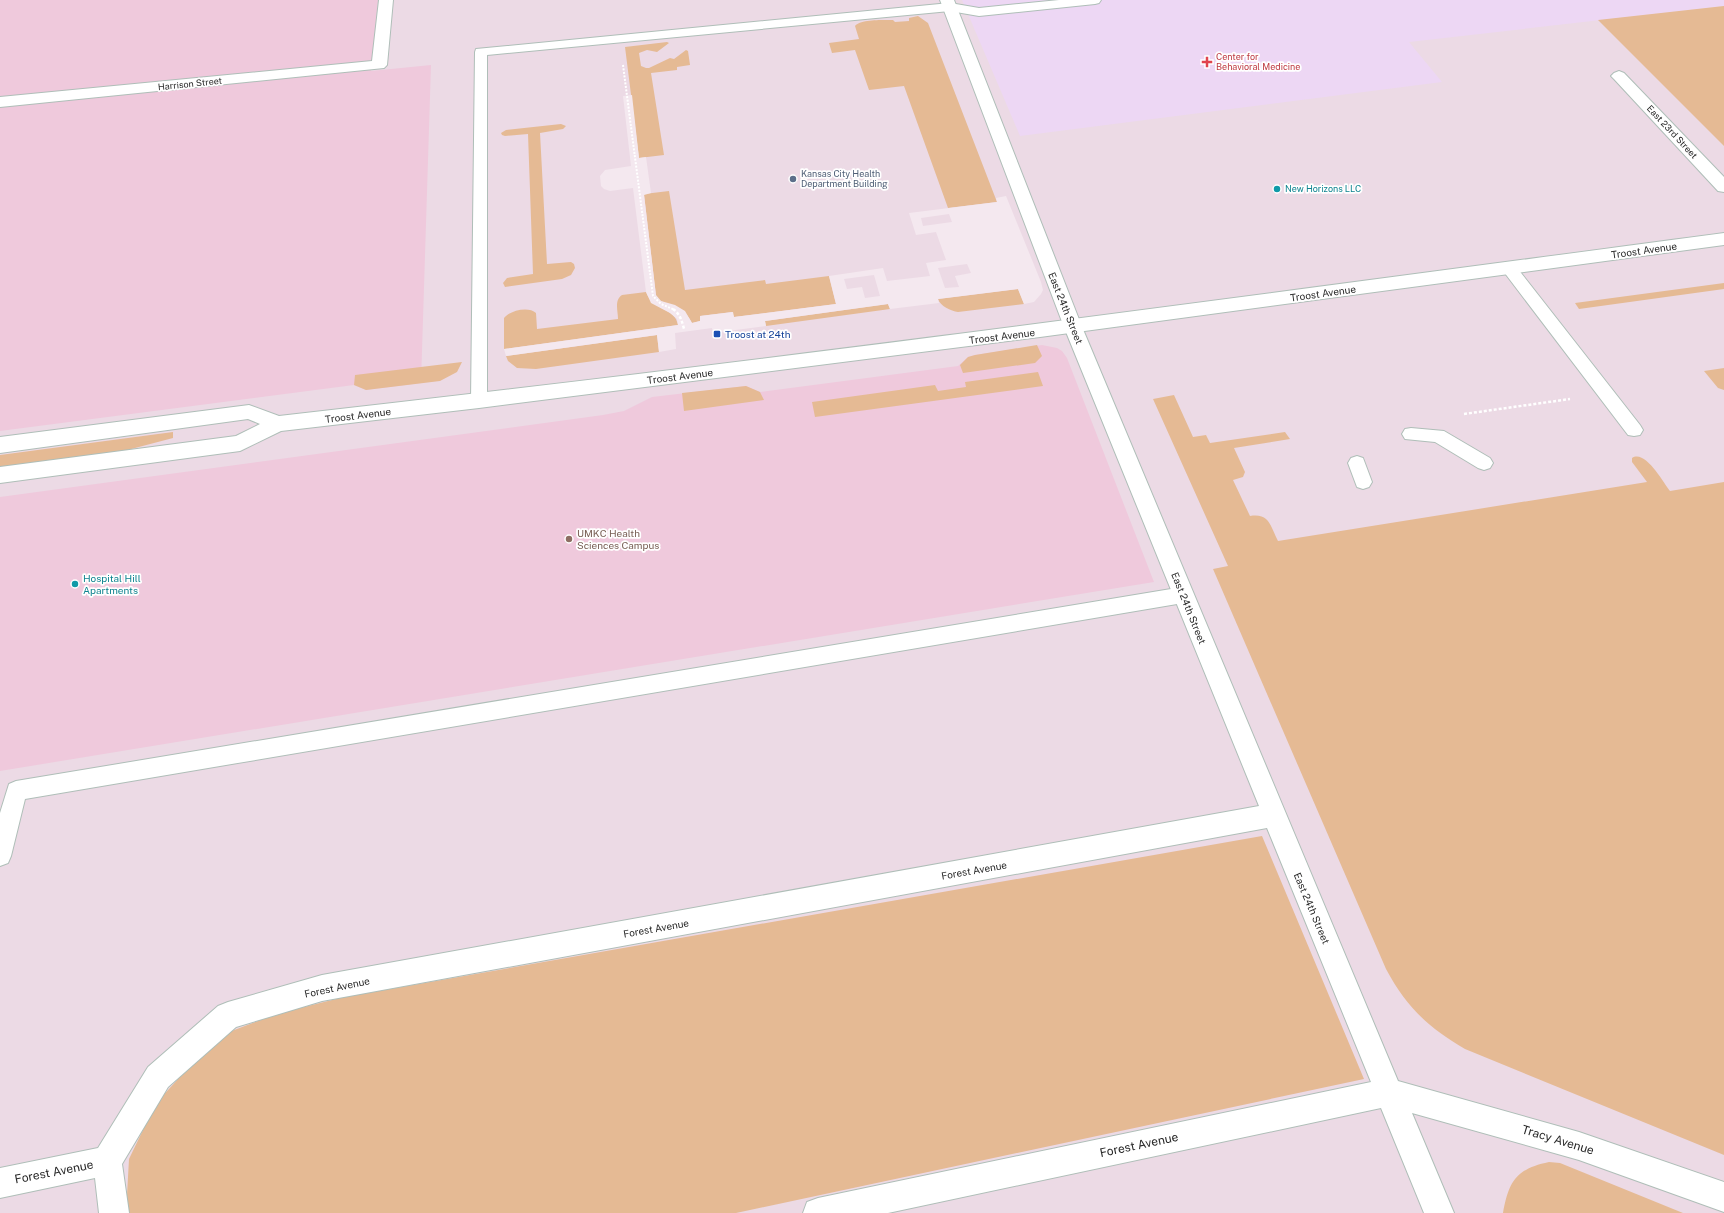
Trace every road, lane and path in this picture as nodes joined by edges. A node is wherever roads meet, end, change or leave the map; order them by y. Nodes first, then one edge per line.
1 (386, 0) edge
2 (965, 0) edge
3 (1095, 0) edge
4 (948, 3) edge
5 (624, 70) dead end
6 (1619, 76) dead end
7 (0, 102) edge
8 (1724, 187) edge
9 (1724, 239) edge
10 (1509, 268) junction
11 (1073, 327) junction
12 (684, 329) dead end
13 (1573, 398) dead end
14 (479, 401) junction
15 (1463, 414) dead end
16 (278, 424) junction
17 (1634, 430) dead end
18 (1411, 434) dead end
19 (0, 445) edge
20 (1357, 463) dead end
21 (1484, 463) dead end
22 (0, 475) edge
23 (1364, 482) dead end
24 (1183, 594) junction
25 (1274, 815) junction
26 (0, 856) edge
27 (1390, 1092) junction
28 (107, 1161) junction
29 (0, 1182) edge
30 (1724, 1197) edge
31 (114, 1213) edge
32 (818, 1213) edge
33 (1439, 1213) edge

1 - 7 street, Harrison Street
2 - 4 lane
3 - 4 lane
4 - 11 street, East 24th Street
4 - 14 lane
5 - 12 path
6 - 8 street, East 23rd Street
9 - 10 street, Troost Avenue
10 - 11 street, Troost Avenue
10 - 17 lane
11 - 14 street, Troost Avenue
11 - 24 street, East 24th Street
13 - 15 path
14 - 16 street, Troost Avenue
16 - 19 street, Troost Avenue
16 - 22 street, Troost Avenue
18 - 21 lane
20 - 23 lane
24 - 25 street, East 24th Street
24 - 26 lane
25 - 27 street, East 24th Street
25 - 28 street, Forest Avenue
27 - 30 street, Tracy Avenue
27 - 32 street, Forest Avenue
27 - 33 street, East 24th Street
28 - 29 street, Forest Avenue
28 - 31 street, Forest Avenue

